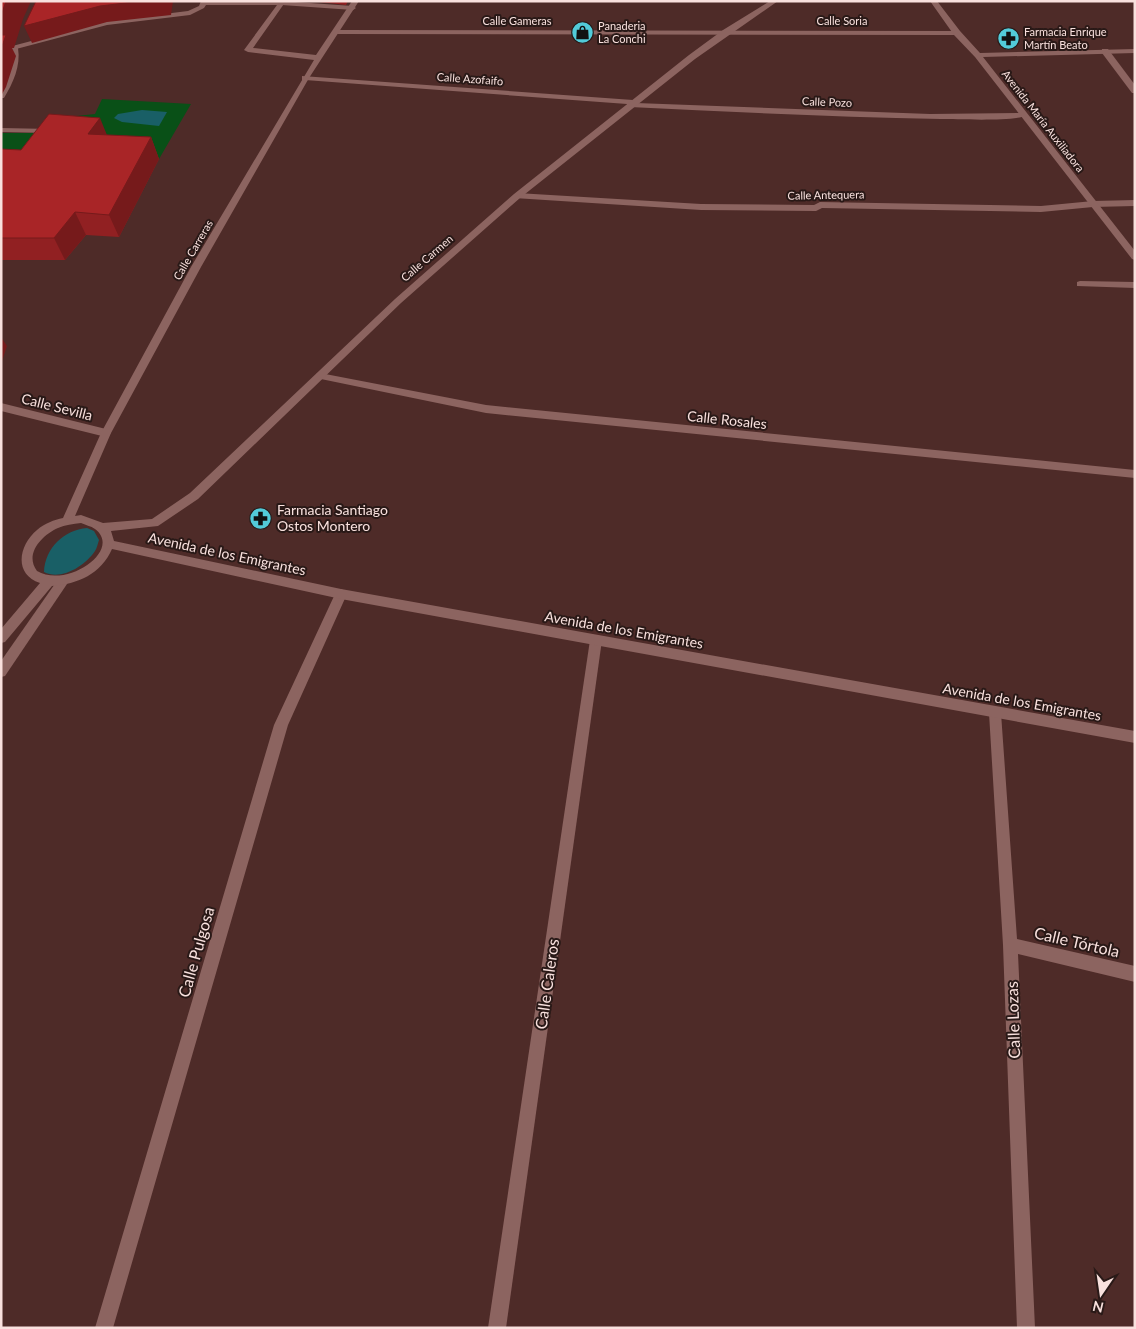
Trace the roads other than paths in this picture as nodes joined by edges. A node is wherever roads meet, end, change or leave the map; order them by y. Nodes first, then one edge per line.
1 (775, 1) edge
2 (933, 1) edge
3 (204, 2) edge
4 (282, 2) edge
5 (355, 4) edge
6 (337, 32) junction
7 (726, 32) junction
8 (957, 33) junction
9 (14, 48) junction
10 (1, 51) edge
11 (1105, 51) junction
12 (1135, 51) edge
13 (978, 55) junction
14 (319, 58) junction
15 (305, 78) junction
16 (1135, 92) edge
17 (1, 96) edge
18 (631, 104) junction
19 (1023, 115) junction
20 (1, 130) edge
21 (60, 131) edge
22 (517, 196) junction
23 (1135, 203) edge
24 (1093, 204) junction
25 (1135, 256) edge
26 (1080, 284) dead end
27 (1135, 286) edge
28 (320, 376) junction
29 (1, 408) edge
30 (106, 433) junction
31 (1135, 474) edge
32 (68, 521) junction
33 (102, 527) junction
34 (109, 544) junction
35 (63, 581) junction
36 (49, 582) junction
37 (341, 594) junction
38 (1, 638) edge
39 (596, 640) junction
40 (1, 672) edge
41 (995, 713) junction
42 (1135, 737) edge
43 (1010, 945) junction
44 (1135, 974) edge
45 (104, 1328) edge
46 (497, 1328) edge
47 (1026, 1328) edge

1 - 7 street, Calle Carmen
2 - 8 street, Avenida María Auxiliadora
3 - 4 street
3 - 9 street
4 - 5 street
4 - 14 street
5 - 6 street, Calle Carreras
6 - 7 street, Calle Gameras
6 - 14 street, Calle Carreras
7 - 8 street, Calle Soria
7 - 18 street, Calle Carmen
8 - 13 street, Avenida María Auxiliadora
9 - 10 street
9 - 17 street
11 - 12 street
11 - 13 street
11 - 16 street
13 - 19 street, Avenida María Auxiliadora
14 - 15 street, Calle Carreras
15 - 18 street, Calle Azofaifo
15 - 30 street, Calle Carreras
18 - 19 street, Calle Pozo
18 - 22 street, Calle Carmen
19 - 24 street, Avenida María Auxiliadora
20 - 21 street
22 - 24 street, Calle Antequera
22 - 28 street, Calle Carmen
23 - 24 street, Calle Antequera
24 - 25 street, Avenida María Auxiliadora
26 - 27 street
28 - 31 street, Calle Rosales
28 - 33 street, Calle Carmen
29 - 30 street, Calle Sevilla
30 - 32 street, Calle Carreras
32 - 33 street
32 - 36 street
33 - 34 street
34 - 35 street
34 - 37 street, Avenida de los Emigrantes
35 - 36 street
35 - 40 street
36 - 38 street
37 - 39 street, Avenida de los Emigrantes
37 - 45 street, Calle Pulgosa
39 - 41 street, Avenida de los Emigrantes
39 - 46 street, Calle Caleros
41 - 42 street, Avenida de los Emigrantes
41 - 43 street, Calle Lozas
43 - 44 street, Calle Tórtola
43 - 47 street, Calle Lozas

